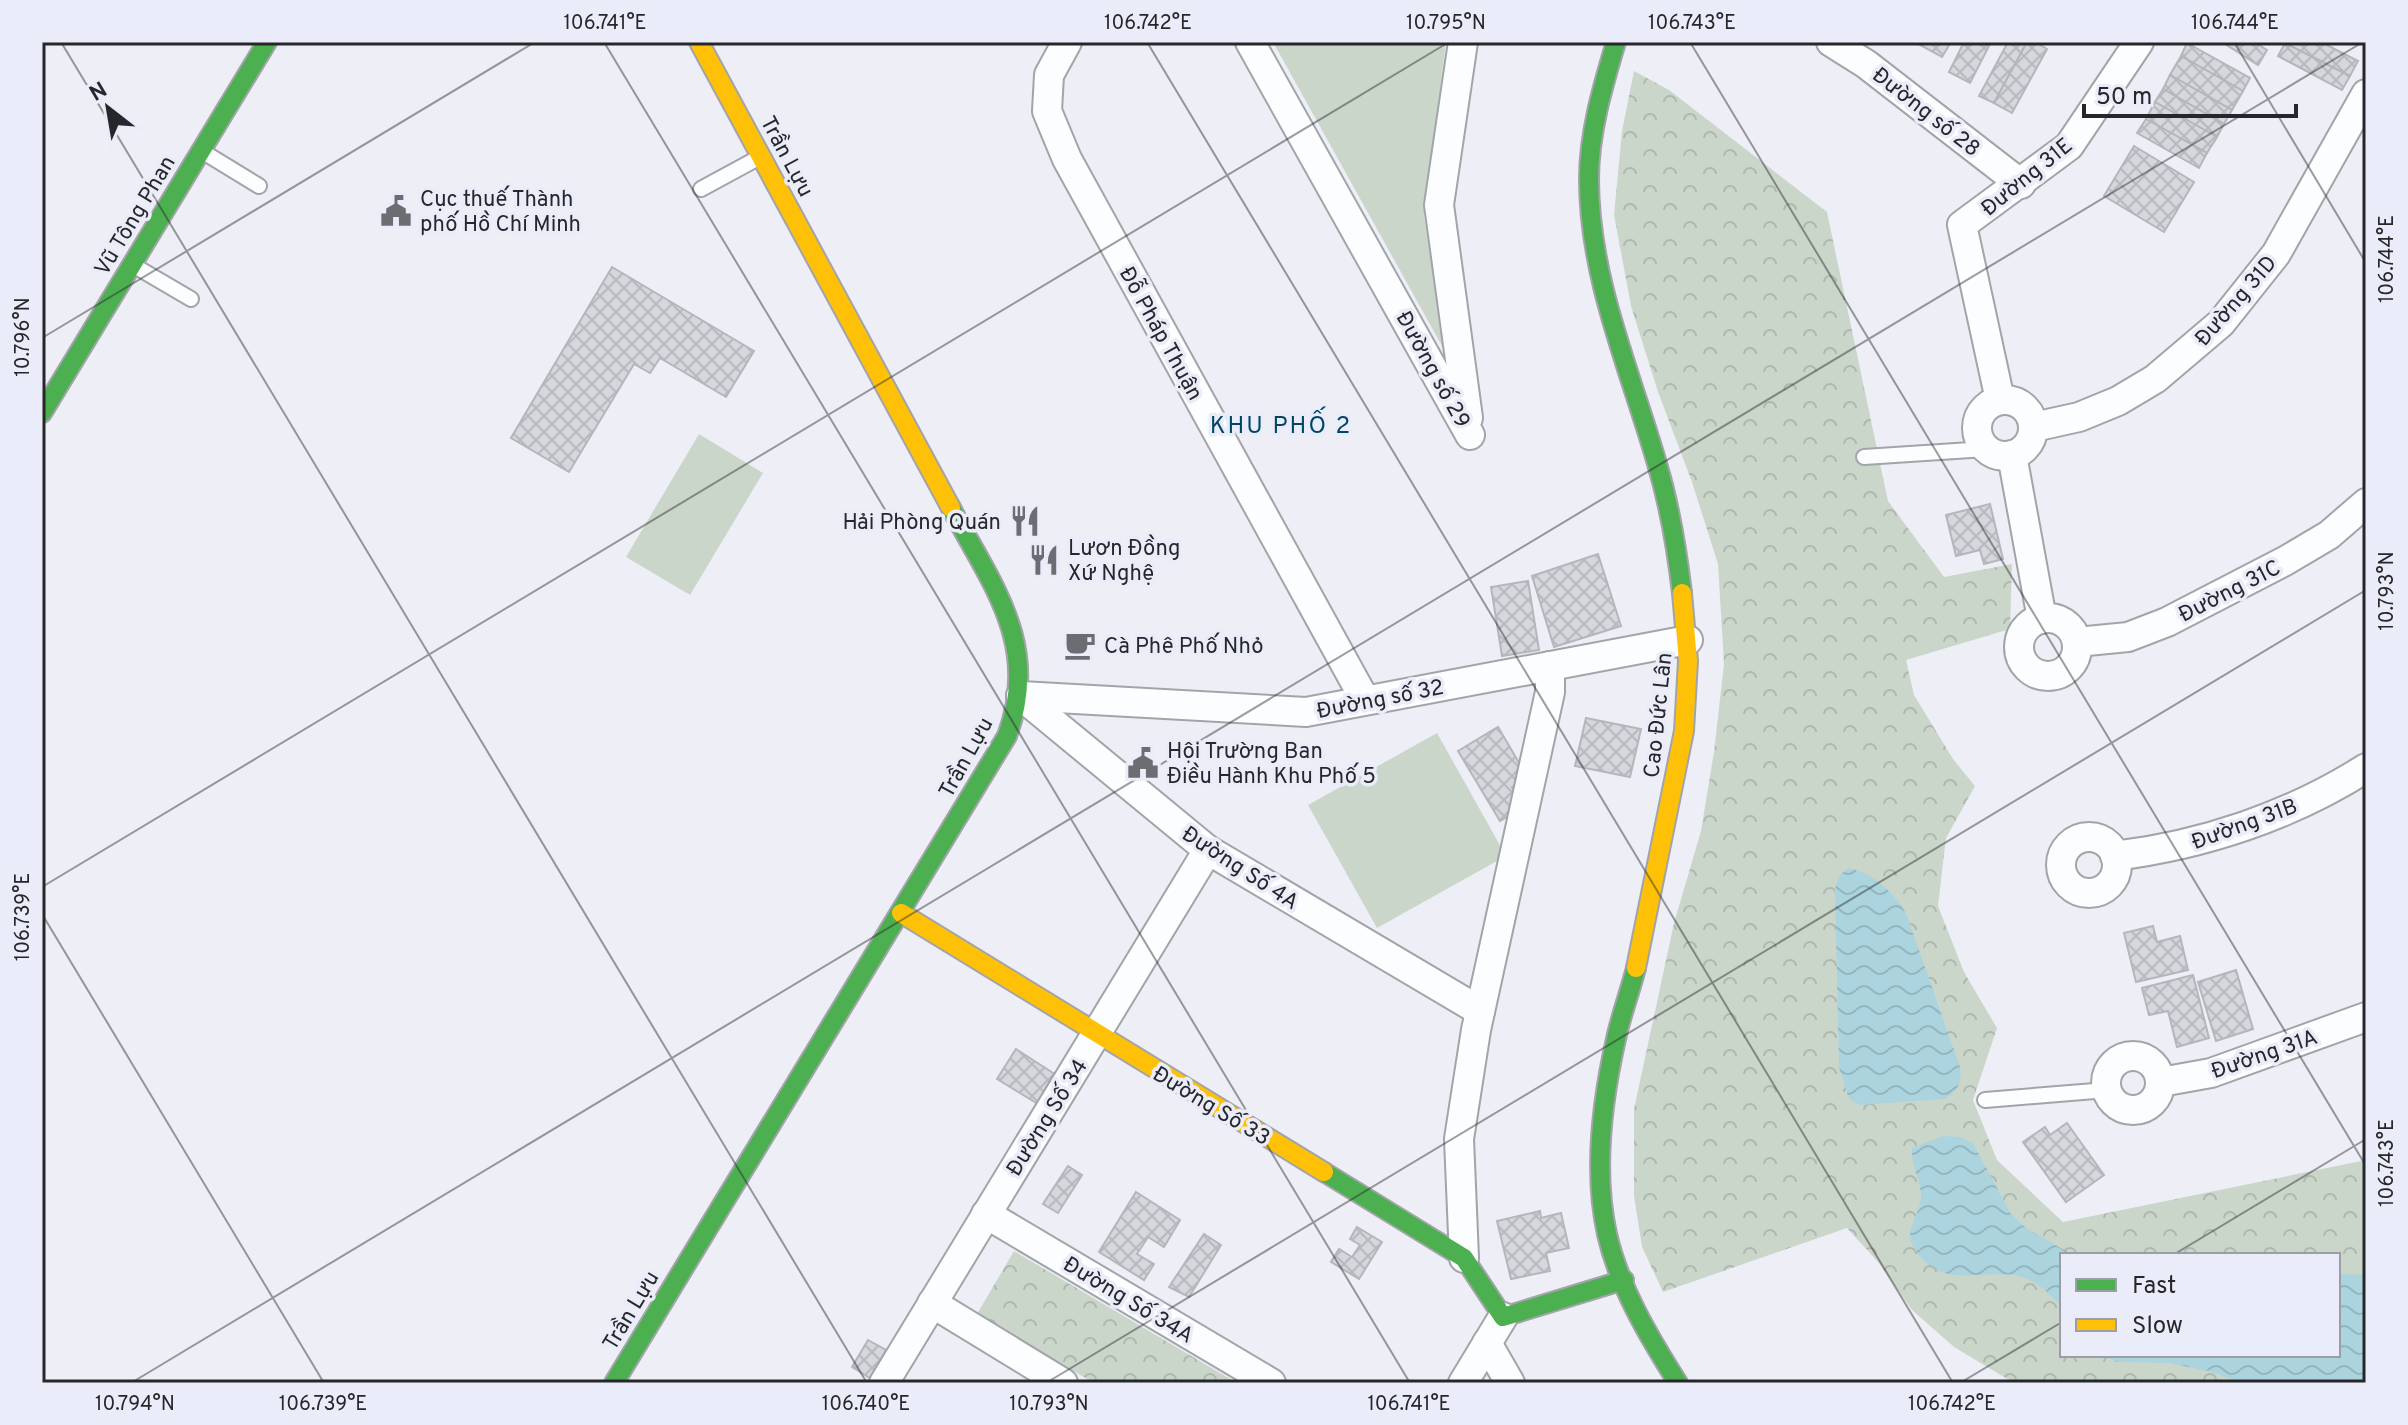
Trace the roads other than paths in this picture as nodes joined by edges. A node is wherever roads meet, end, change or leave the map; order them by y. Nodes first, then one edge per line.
1 (267, 42) edge
2 (699, 42) edge
3 (1067, 42) edge
4 (1250, 42) edge
5 (1463, 42) edge
6 (1616, 42) edge
7 (1831, 42) edge
8 (2139, 42) edge
9 (1872, 53) edge
10 (2366, 94) edge
11 (201, 151) junction
12 (761, 157) junction
13 (2021, 184) junction
14 (259, 186) dead end
15 (701, 189) dead end
16 (132, 264) junction
17 (191, 299) dead end
18 (2000, 400) junction
19 (42, 413) edge
20 (2034, 427) junction
21 (1999, 452) junction
22 (1864, 457) dead end
23 (2366, 503) edge
24 (2042, 619) junction
25 (1688, 640) junction
26 (2077, 642) junction
27 (1550, 666) junction
28 (1021, 696) junction
29 (1365, 700) junction
30 (2366, 768) edge
31 (1208, 850) junction
32 (2115, 856) dead end
33 (901, 913) junction
34 (1480, 1011) junction
35 (2366, 1017) edge
36 (1097, 1035) junction
37 (2161, 1082) junction
38 (2107, 1090) junction
39 (1985, 1100) dead end
40 (986, 1214) junction
41 (1464, 1258) junction
42 (1624, 1280) junction
43 (932, 1303) junction
44 (1503, 1317) junction
45 (1487, 1343) junction
46 (614, 1383) edge
47 (884, 1383) edge
48 (1063, 1383) edge
49 (1271, 1383) edge
50 (1463, 1383) edge
51 (1510, 1383) edge
52 (1678, 1383) edge

1 - 11 street, Vũ Tông Phan
2 - 12 street, Trần Lựu
3 - 29 street, Đỗ Pháp Thuận
4 - 5 street, Đường số 29
6 - 25 street, Cao Đức Lân
7 - 9 street, Đường số 28
8 - 13 street, Đường 31E
9 - 13 street, Đường số 28
10 - 20 street, Đường 31D
11 - 14 lane
11 - 16 street, Vũ Tông Phan
12 - 15 lane
12 - 28 street, Trần Lựu
13 - 18 street, Đường 31E
16 - 17 lane
16 - 19 street, Vũ Tông Phan
18 - 20 street
18 - 21 street
20 - 21 street
21 - 22 lane
21 - 24 street
23 - 26 street, Đường 31C
24 - 26 street
24 - 26 street
25 - 27 street, Đường số 32
25 - 42 street, Cao Đức Lân
27 - 29 street, Đường số 32
27 - 34 street
28 - 29 street, Đường số 32
28 - 31 street, Đường Số 4A
28 - 33 street, Trần Lựu
30 - 32 street, Đường 31B
31 - 34 street, Đường Số 4A
31 - 36 street, Đường Số 34
33 - 36 street, Đường Số 33
33 - 46 street, Trần Lựu
34 - 41 street
35 - 37 street, Đường 31A
36 - 40 street, Đường Số 34
36 - 41 street, Đường Số 33
37 - 38 street
37 - 38 street
38 - 39 lane
40 - 43 street, Đường Số 34
40 - 49 street, Đường Số 34A
41 - 44 street, Đường Số 33
42 - 44 street
42 - 52 street, Cao Đức Lân
43 - 47 street, Đường Số 34
43 - 48 street
44 - 45 street
45 - 50 street
45 - 51 street

